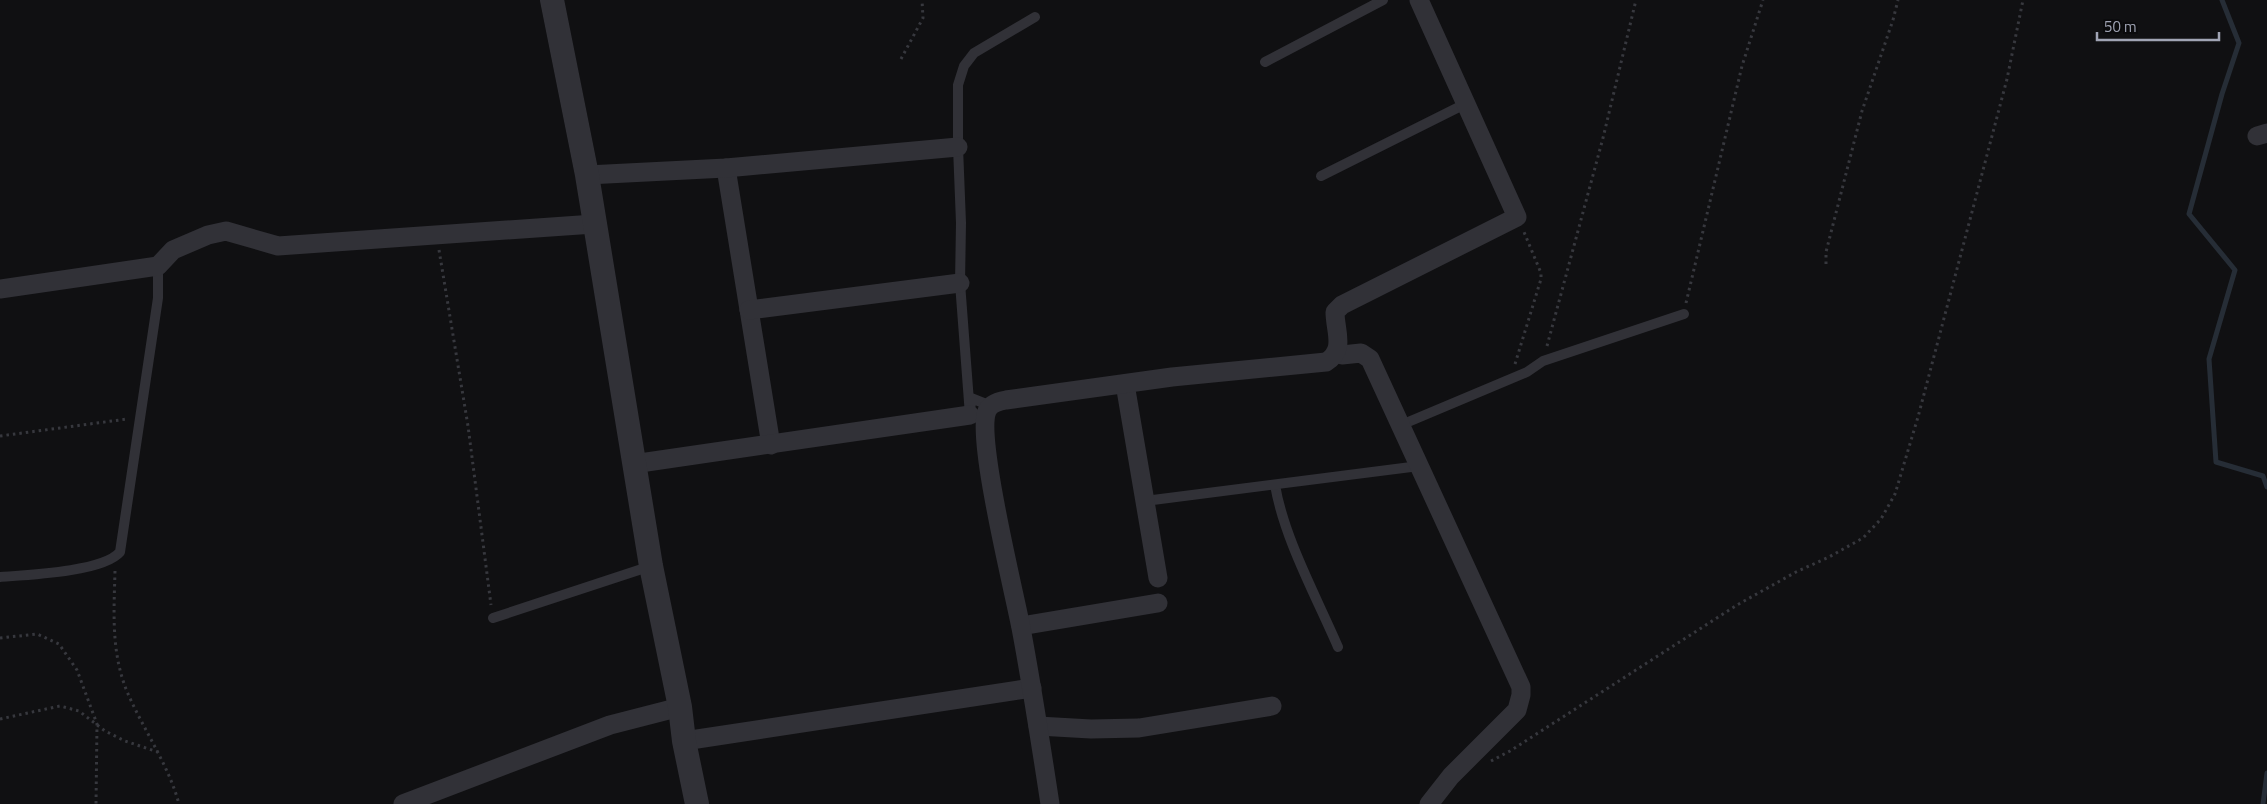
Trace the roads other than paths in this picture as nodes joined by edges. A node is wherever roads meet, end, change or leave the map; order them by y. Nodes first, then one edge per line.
1 (552, 0) edge
2 (1383, 0) edge
3 (1419, 0) edge
4 (1035, 17) dead end
5 (1265, 62) dead end
6 (1465, 104) junction
7 (958, 147) junction
8 (726, 168) junction
9 (586, 175) junction
10 (1321, 176) dead end
11 (594, 224) junction
12 (158, 266) junction
13 (960, 283) junction
14 (0, 289) edge
15 (749, 310) junction
16 (1684, 314) road end
17 (1336, 353) junction
18 (1125, 384) junction
19 (991, 406) junction
20 (970, 416) junction
21 (1401, 425) junction
22 (771, 445) junction
23 (634, 464) junction
24 (1419, 466) junction
25 (1275, 485) junction
26 (1145, 501) junction
27 (651, 566) junction
28 (0, 577) edge
29 (1158, 578) dead end
30 (1158, 603) dead end
31 (492, 618) road end
32 (1021, 626) junction
33 (1338, 646) dead end
34 (1032, 688) junction
35 (1272, 706) dead end
36 (680, 707) junction
37 (1038, 726) junction
38 (684, 741) junction
39 (403, 804) edge
40 (696, 804) edge
41 (1050, 804) edge
42 (1428, 804) edge

1 - 9 street
2 - 5 lane
3 - 6 street
4 - 7 lane
6 - 10 lane
6 - 17 street
7 - 8 street
7 - 13 lane
8 - 9 street
8 - 15 street
9 - 11 street
11 - 12 street
11 - 23 street
12 - 14 street
12 - 28 lane
13 - 15 street
13 - 20 lane
15 - 22 street
16 - 21 lane
17 - 18 street
17 - 21 street
18 - 19 street
18 - 26 street
19 - 20 lane
19 - 32 street
20 - 22 street
21 - 24 street
22 - 23 street
23 - 27 street
24 - 25 lane
24 - 42 street
25 - 26 lane
25 - 33 lane
26 - 29 street
27 - 31 lane
27 - 36 street
30 - 32 street
32 - 34 street
34 - 37 street
34 - 38 street
35 - 37 street
36 - 38 street
36 - 39 street
37 - 41 street
38 - 40 street

